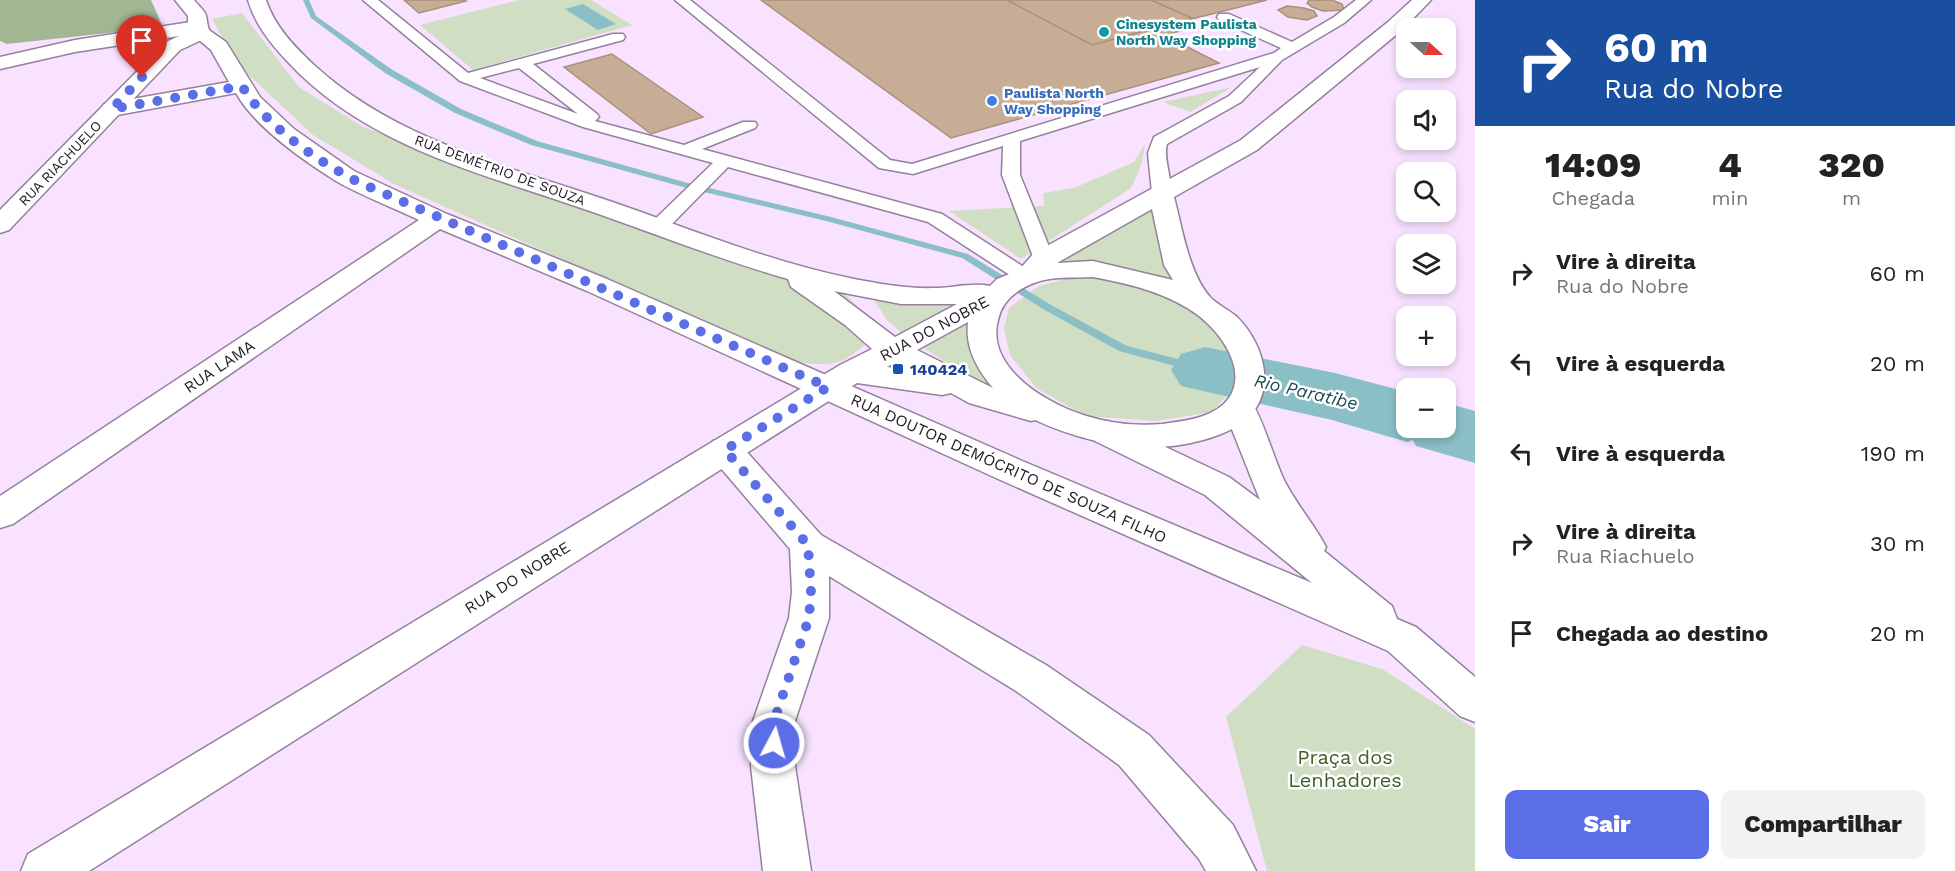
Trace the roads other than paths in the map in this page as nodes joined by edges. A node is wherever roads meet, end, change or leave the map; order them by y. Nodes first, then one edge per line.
1 (184, 0) edge
2 (257, 0) edge
3 (370, 0) edge
4 (682, 0) edge
5 (1364, 0) edge
6 (1422, 0) edge
7 (1224, 17) dead end
8 (199, 30) junction
9 (618, 37) dead end
10 (1285, 52) junction
11 (0, 63) edge
12 (522, 63) junction
13 (465, 78) junction
14 (1199, 82) junction
15 (242, 86) junction
16 (1235, 99) junction
17 (112, 109) junction
18 (749, 125) dead end
19 (606, 128) junction
20 (1012, 140) junction
21 (685, 150) junction
22 (725, 161) junction
23 (1161, 193) junction
24 (438, 219) junction
25 (0, 225) edge
26 (658, 227) junction
27 (789, 273) junction
28 (1009, 284) junction
29 (1201, 304) junction
30 (892, 350) junction
31 (839, 380) junction
32 (980, 395) junction
33 (1241, 405) junction
34 (1059, 418) junction
35 (1107, 433) junction
36 (725, 450) junction
37 (0, 513) edge
38 (808, 545) junction
39 (1326, 573) junction
40 (1402, 639) junction
41 (1475, 703) edge
42 (45, 871) edge
43 (787, 871) edge
44 (1232, 871) edge

1 - 8 main road
2 - 26 main road, RUA DEMÉTRIO DE SOUZA
3 - 13 lane
4 - 20 lane
5 - 10 lane
6 - 23 main road, RUA DO NOBRE
7 - 10 lane
8 - 11 main road
8 - 15 main road, RUA DOUTOR DEMÓCRITO DE SOUZA FILHO
8 - 17 main road, RUA RIACHUELO
9 - 12 lane
10 - 14 lane
10 - 16 lane
12 - 13 lane
12 - 19 lane
13 - 19 lane
14 - 16 lane
14 - 20 lane
15 - 17 main road
15 - 24 main road, RUA DOUTOR DEMÓCRITO DE SOUZA FILHO
16 - 23 lane
17 - 25 main road, RUA RIACHUELO
18 - 21 lane
19 - 21 lane
20 - 28 lane
21 - 22 lane
22 - 26 lane
22 - 28 lane
23 - 28 main road, RUA DO NOBRE
23 - 29 main road
24 - 31 main road, RUA DOUTOR DEMÓCRITO DE SOUZA FILHO
24 - 37 main road, RUA LAMA
26 - 27 main road, RUA DEMÉTRIO DE SOUZA
27 - 28 main road, RUA DEMÉTRIO DE SOUZA
27 - 30 main road, RUA DEMÉTRIO DE SOUZA
28 - 29 main road
28 - 30 main road, RUA DO NOBRE
28 - 34 main road
29 - 33 main road
30 - 31 main road, RUA DO NOBRE
30 - 32 main road, RUA DEMÉTRIO DE SOUZA
31 - 32 main road
31 - 36 main road, RUA DO NOBRE
31 - 40 main road, RUA DOUTOR DEMÓCRITO DE SOUZA FILHO
32 - 34 main road, RUA DEMÉTRIO DE SOUZA
33 - 35 main road
33 - 39 main road, RUA DOUTOR DEMÓCRITO DE SOUZA FILHO
34 - 35 main road
35 - 39 main road, RUA DOUTOR DEMÓCRITO DE SOUZA FILHO
36 - 38 main road
36 - 42 main road, RUA DO NOBRE
38 - 43 main road
38 - 44 main road
39 - 40 main road, RUA DOUTOR DEMÓCRITO DE SOUZA FILHO
40 - 41 main road, RUA DOUTOR DEMÓCRITO DE SOUZA FILHO

